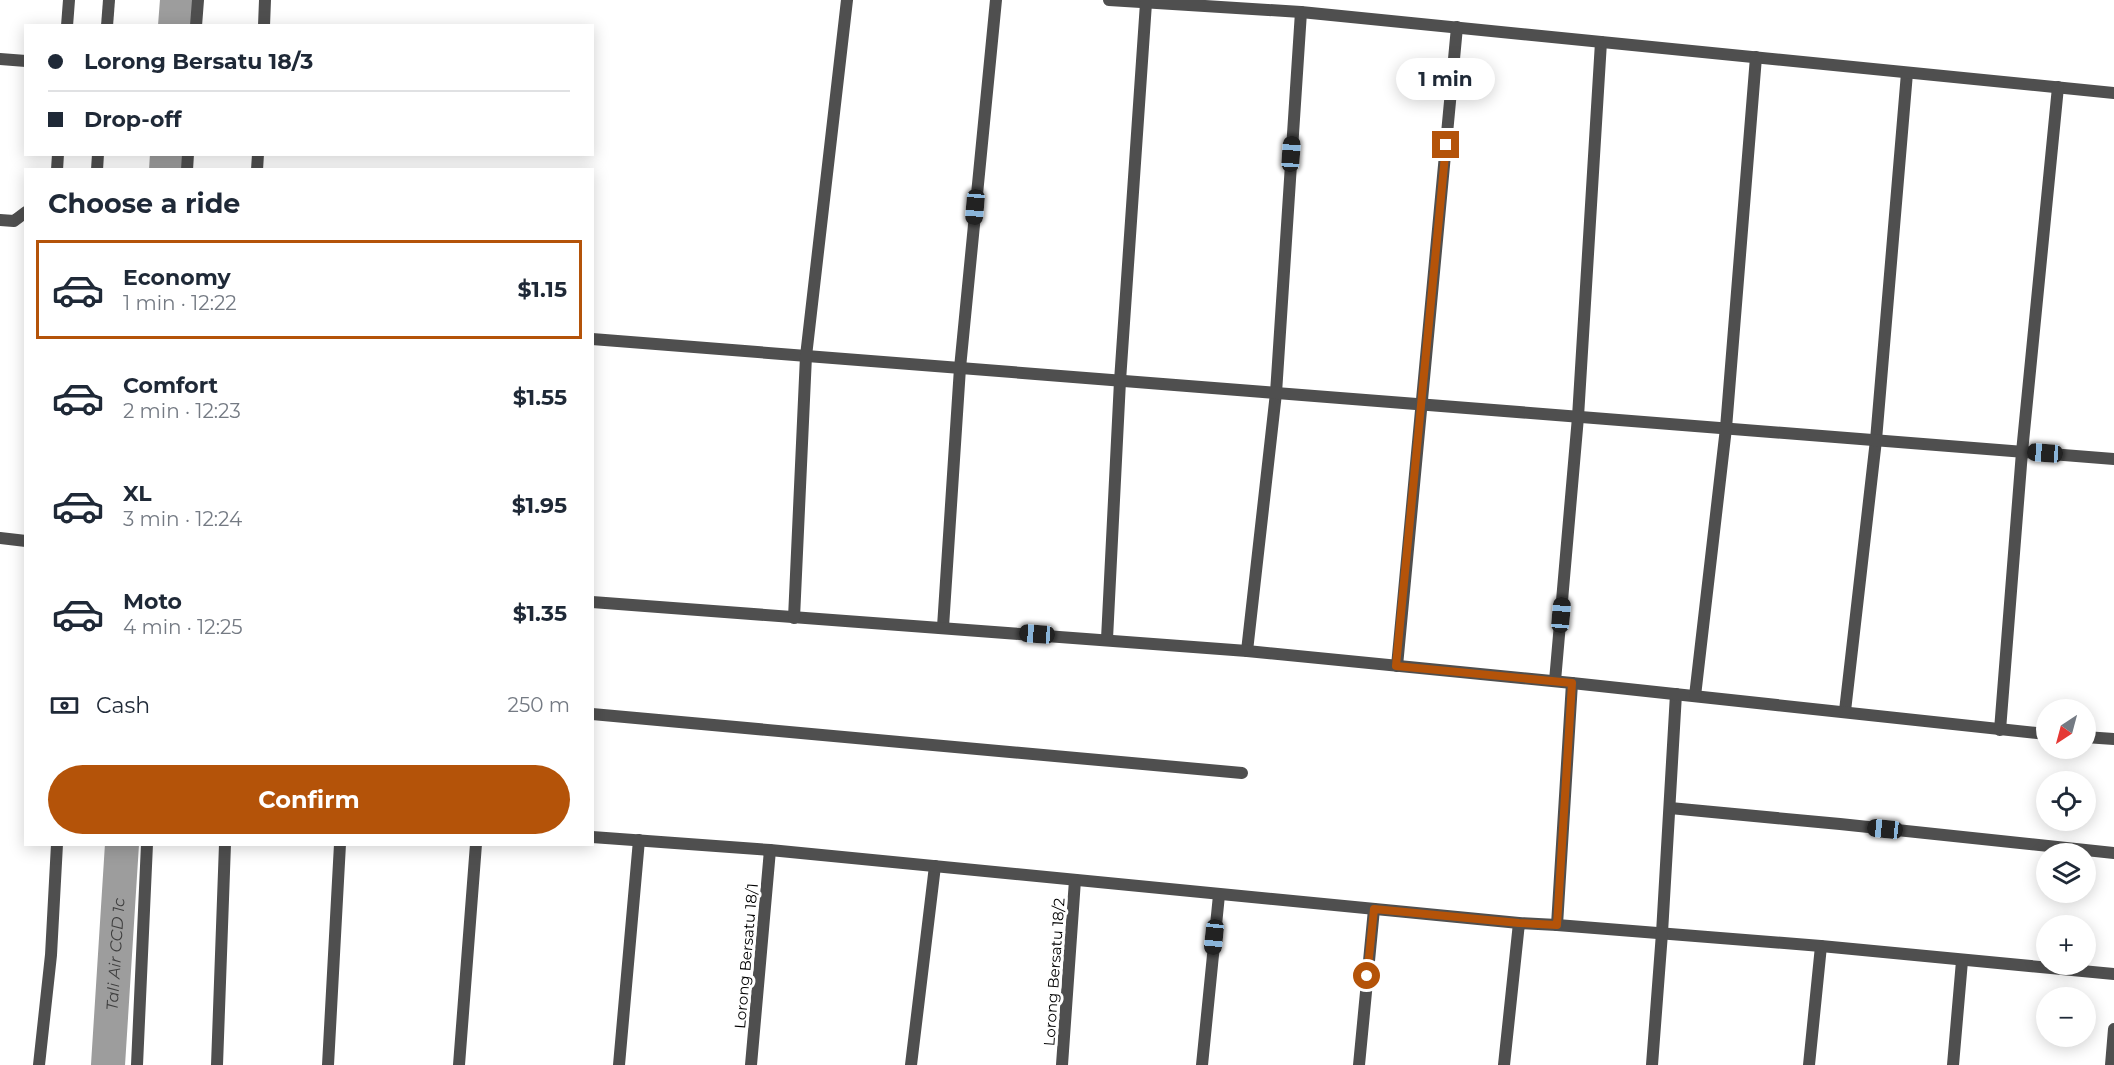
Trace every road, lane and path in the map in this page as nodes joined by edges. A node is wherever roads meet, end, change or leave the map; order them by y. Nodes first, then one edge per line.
1 (69, 0) edge
2 (109, 0) edge
3 (198, 0) edge
4 (265, 0) edge
5 (847, 0) edge
6 (996, 0) edge
7 (1108, 0) edge
8 (1146, 3) junction
9 (1301, 12) junction
10 (67, 24) edge
11 (107, 24) edge
12 (196, 24) edge
13 (264, 24) edge
14 (1457, 27) junction
15 (1601, 42) junction
16 (1756, 57) junction
17 (0, 59) edge
18 (24, 61) edge
19 (1907, 73) junction
20 (2058, 87) junction
21 (2114, 93) edge
22 (24, 214) edge
23 (0, 220) edge
24 (594, 339) edge
25 (806, 356) junction
26 (960, 368) junction
27 (1120, 381) junction
28 (1276, 393) junction
29 (1421, 404) junction
30 (1578, 417) junction
31 (1726, 428) junction
32 (1876, 440) junction
33 (2022, 452) junction
34 (2114, 459) edge
35 (0, 538) edge
36 (24, 542) edge
37 (594, 602) edge
38 (794, 618) junction
39 (943, 627) junction
40 (1107, 639) junction
41 (1247, 651) junction
42 (1396, 666) junction
43 (1555, 681) junction
44 (1572, 683) junction
45 (1676, 694) junction
46 (1695, 696) junction
47 (1845, 711) junction
48 (594, 714) edge
49 (2000, 730) junction
50 (2036, 733) edge
51 (2096, 738) edge
52 (2114, 739) edge
53 (1242, 773) dead end
54 (1670, 808) junction
55 (594, 837) edge
56 (639, 840) junction
57 (57, 846) edge
58 (147, 846) edge
59 (225, 846) edge
60 (340, 846) edge
61 (476, 846) edge
62 (770, 850) junction
63 (2114, 853) edge
64 (935, 866) junction
65 (1075, 880) junction
66 (1219, 895) junction
67 (1374, 909) junction
68 (1519, 923) junction
69 (1557, 925) junction
70 (1662, 933) junction
71 (1821, 946) junction
72 (1962, 961) junction
73 (2114, 974) edge
74 (2114, 1029) edge
75 (39, 1065) edge
76 (137, 1065) edge
77 (217, 1065) edge
78 (328, 1065) edge
79 (459, 1065) edge
80 (620, 1065) edge
81 (751, 1065) edge
82 (911, 1065) edge
83 (1062, 1065) edge
84 (1202, 1065) edge
85 (1359, 1065) edge
86 (1504, 1065) edge
87 (1652, 1065) edge
88 (1809, 1065) edge
89 (1953, 1065) edge
90 (2111, 1065) edge

1 - 10 street
2 - 11 street
3 - 12 street
4 - 13 street
5 - 25 street
6 - 26 street
7 - 8 street
8 - 9 street
8 - 27 street
9 - 14 street
9 - 28 street
14 - 15 street
14 - 29 street
15 - 16 street
15 - 30 street
16 - 19 street
16 - 31 street
17 - 18 street
19 - 20 street
19 - 32 street
20 - 21 street
20 - 33 street
22 - 23 street
24 - 25 street
25 - 26 street
25 - 38 street
26 - 27 street
26 - 39 street
27 - 28 street
27 - 40 street
28 - 29 street
28 - 41 street
29 - 30 street
29 - 42 street
30 - 31 street
30 - 43 street
31 - 32 street
31 - 46 street
32 - 33 street
32 - 47 street
33 - 34 street
33 - 49 street
35 - 36 street
37 - 38 street
38 - 39 street
39 - 40 street
40 - 41 street
41 - 42 street
42 - 43 street
43 - 44 street
44 - 45 street
44 - 69 street
45 - 46 street
45 - 54 street
46 - 47 street
47 - 49 street
48 - 53 street
49 - 50 street
51 - 52 street
54 - 63 street
54 - 70 street
55 - 56 street
56 - 62 street
56 - 80 street
57 - 75 street
58 - 76 street
59 - 77 street
60 - 78 street
61 - 79 street
62 - 64 street
62 - 81 street, Lorong Bersatu 18/1
64 - 65 street
64 - 82 street
65 - 66 street
65 - 83 street, Lorong Bersatu 18/2
66 - 67 street
66 - 84 street
67 - 68 street
67 - 85 street
68 - 69 street
68 - 86 street
69 - 70 street
70 - 71 street
70 - 87 street
71 - 72 street
71 - 88 street
72 - 73 street
72 - 89 street
74 - 90 street

